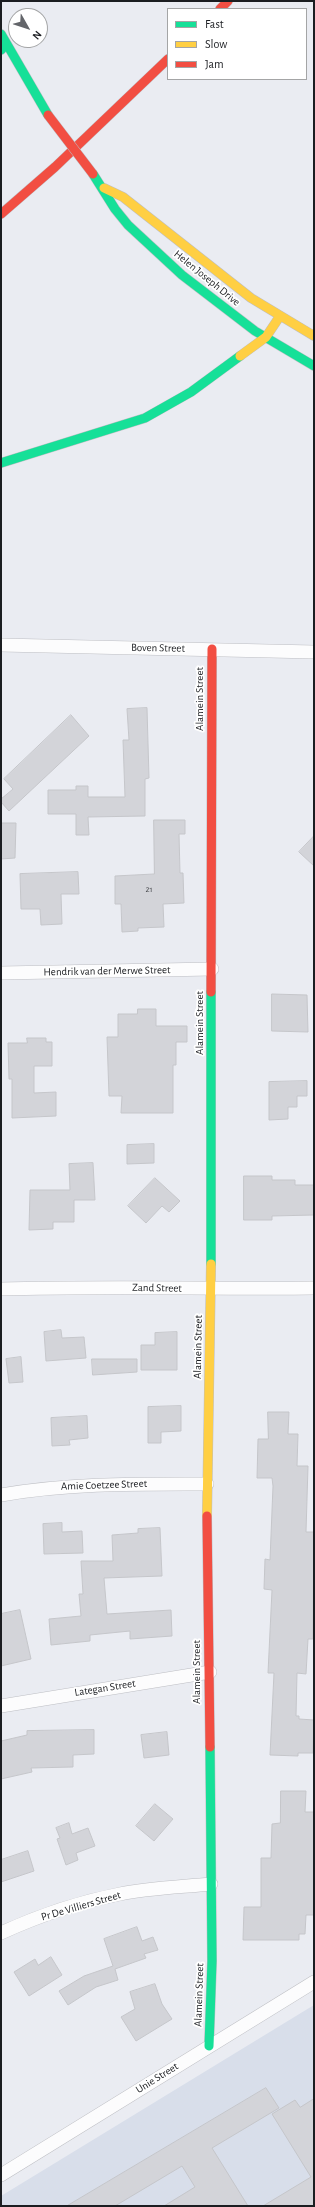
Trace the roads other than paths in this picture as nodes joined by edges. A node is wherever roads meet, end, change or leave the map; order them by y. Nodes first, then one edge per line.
1 (1, 34) edge
2 (4, 47) edge
3 (167, 60) edge
4 (104, 188) junction
5 (1, 214) edge
6 (280, 316) junction
7 (314, 336) edge
8 (266, 337) junction
9 (314, 366) edge
10 (1, 463) edge
11 (1, 645) edge
12 (212, 649) junction
13 (314, 652) edge
14 (212, 969) junction
15 (1, 973) edge
16 (314, 1288) edge
17 (1, 1289) edge
18 (210, 1289) junction
19 (208, 1484) junction
20 (1, 1495) edge
21 (210, 1672) junction
22 (1, 1706) edge
23 (210, 1884) junction
24 (1, 1933) edge
25 (314, 1982) edge
26 (209, 2046) junction
27 (1, 2175) edge

1 - 2 main road, Helen Joseph Drive
2 - 4 main road, Helen Joseph Drive, bridge
3 - 5 main road
4 - 6 main road, Helen Joseph Drive
4 - 8 main road, Helen Joseph Drive
6 - 7 main road, Helen Joseph Drive
6 - 8 main road
8 - 9 main road, Helen Joseph Drive
8 - 10 main road
11 - 12 street, Boven Street
12 - 13 street, Boven Street
12 - 14 main road, Alamein Street
14 - 15 street, Hendrik van der Merwe Street
14 - 18 main road, Alamein Street
16 - 18 street, Zand Street
17 - 18 street, Zand Street
18 - 19 main road, Alamein Street
19 - 20 street, Amie Coetzee Street
19 - 21 main road, Alamein Street
21 - 22 street, Lategan Street
21 - 23 main road, Alamein Street
23 - 24 street, Pr De Villiers Street
23 - 26 main road, Alamein Street
25 - 26 street, Unie Street
26 - 27 street, Unie Street

